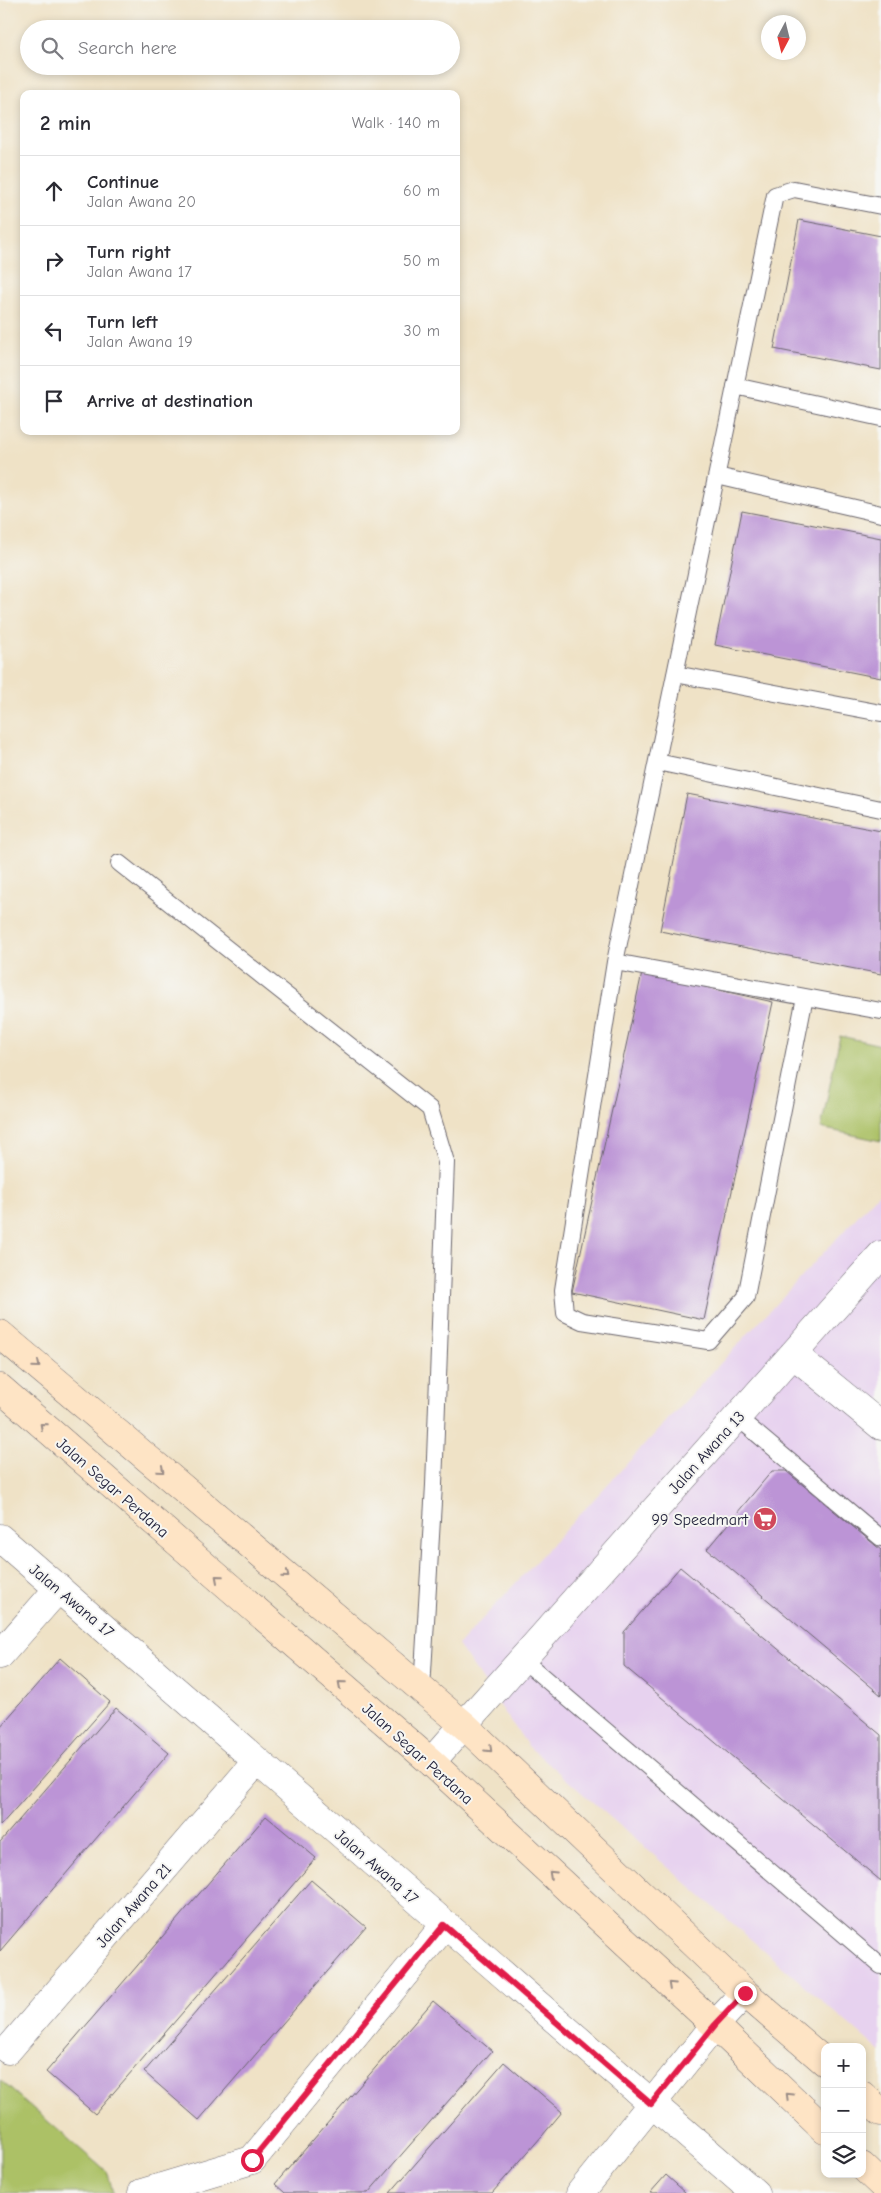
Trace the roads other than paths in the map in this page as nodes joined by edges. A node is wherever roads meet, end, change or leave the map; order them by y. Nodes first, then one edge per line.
1 (881, 206) edge
2 (735, 386) junction
3 (881, 418) edge
4 (717, 476) junction
5 (881, 514) edge
6 (675, 674) junction
7 (881, 713) edge
8 (657, 762) junction
9 (881, 808) edge
10 (119, 862) dead end
11 (615, 962) junction
12 (805, 997) junction
13 (881, 1010) edge
14 (881, 1254) edge
15 (0, 1334) edge
16 (793, 1354) junction
17 (0, 1388) edge
18 (737, 1417) junction
19 (881, 1426) edge
20 (0, 1538) edge
21 (881, 1538) edge
22 (59, 1588) junction
23 (0, 1655) edge
24 (522, 1659) junction
25 (422, 1690) junction
26 (464, 1725) junction
27 (257, 1761) junction
28 (431, 1762) junction
29 (444, 1925) junction
30 (881, 1966) edge
31 (745, 1993) junction
32 (715, 2025) junction
33 (8, 2050) dead end
34 (821, 2059) edge
35 (866, 2099) edge
36 (651, 2104) junction
37 (881, 2112) edge
38 (821, 2126) edge
39 (866, 2170) edge
40 (881, 2184) edge
41 (142, 2193) edge
42 (580, 2193) edge
43 (755, 2193) edge

1 - 2 lane
2 - 3 lane
2 - 4 lane
4 - 5 lane
4 - 6 lane
6 - 7 lane
6 - 8 lane
8 - 9 lane
8 - 11 lane
10 - 25 lane
11 - 12 lane
11 - 12 lane
12 - 13 lane
14 - 16 street, Jalan Awana 13
15 -> 25 street
16 - 18 street, Jalan Awana 13
16 - 19 street
28 -> 17 street, Jalan Segar Perdana
18 - 21 lane
18 - 24 street, Jalan Awana 13
20 - 22 street, Jalan Awana 17
22 - 23 street
22 - 27 street, Jalan Awana 17
24 - 26 street, Jalan Awana 13
24 - 30 lane
25 - 26 street
26 - 28 street, Jalan Awana 13
26 -> 31 street
27 - 29 street, Jalan Awana 17
27 - 33 street, Jalan Awana 21
32 -> 28 street, Jalan Segar Perdana
29 - 36 street, Jalan Awana 17
29 - 41 street
31 - 32 street
31 - 34 street
32 - 36 street
38 -> 32 street, Jalan Segar Perdana
35 - 37 street
36 - 42 street
36 - 43 street, Jalan Awana 17
39 - 40 street

